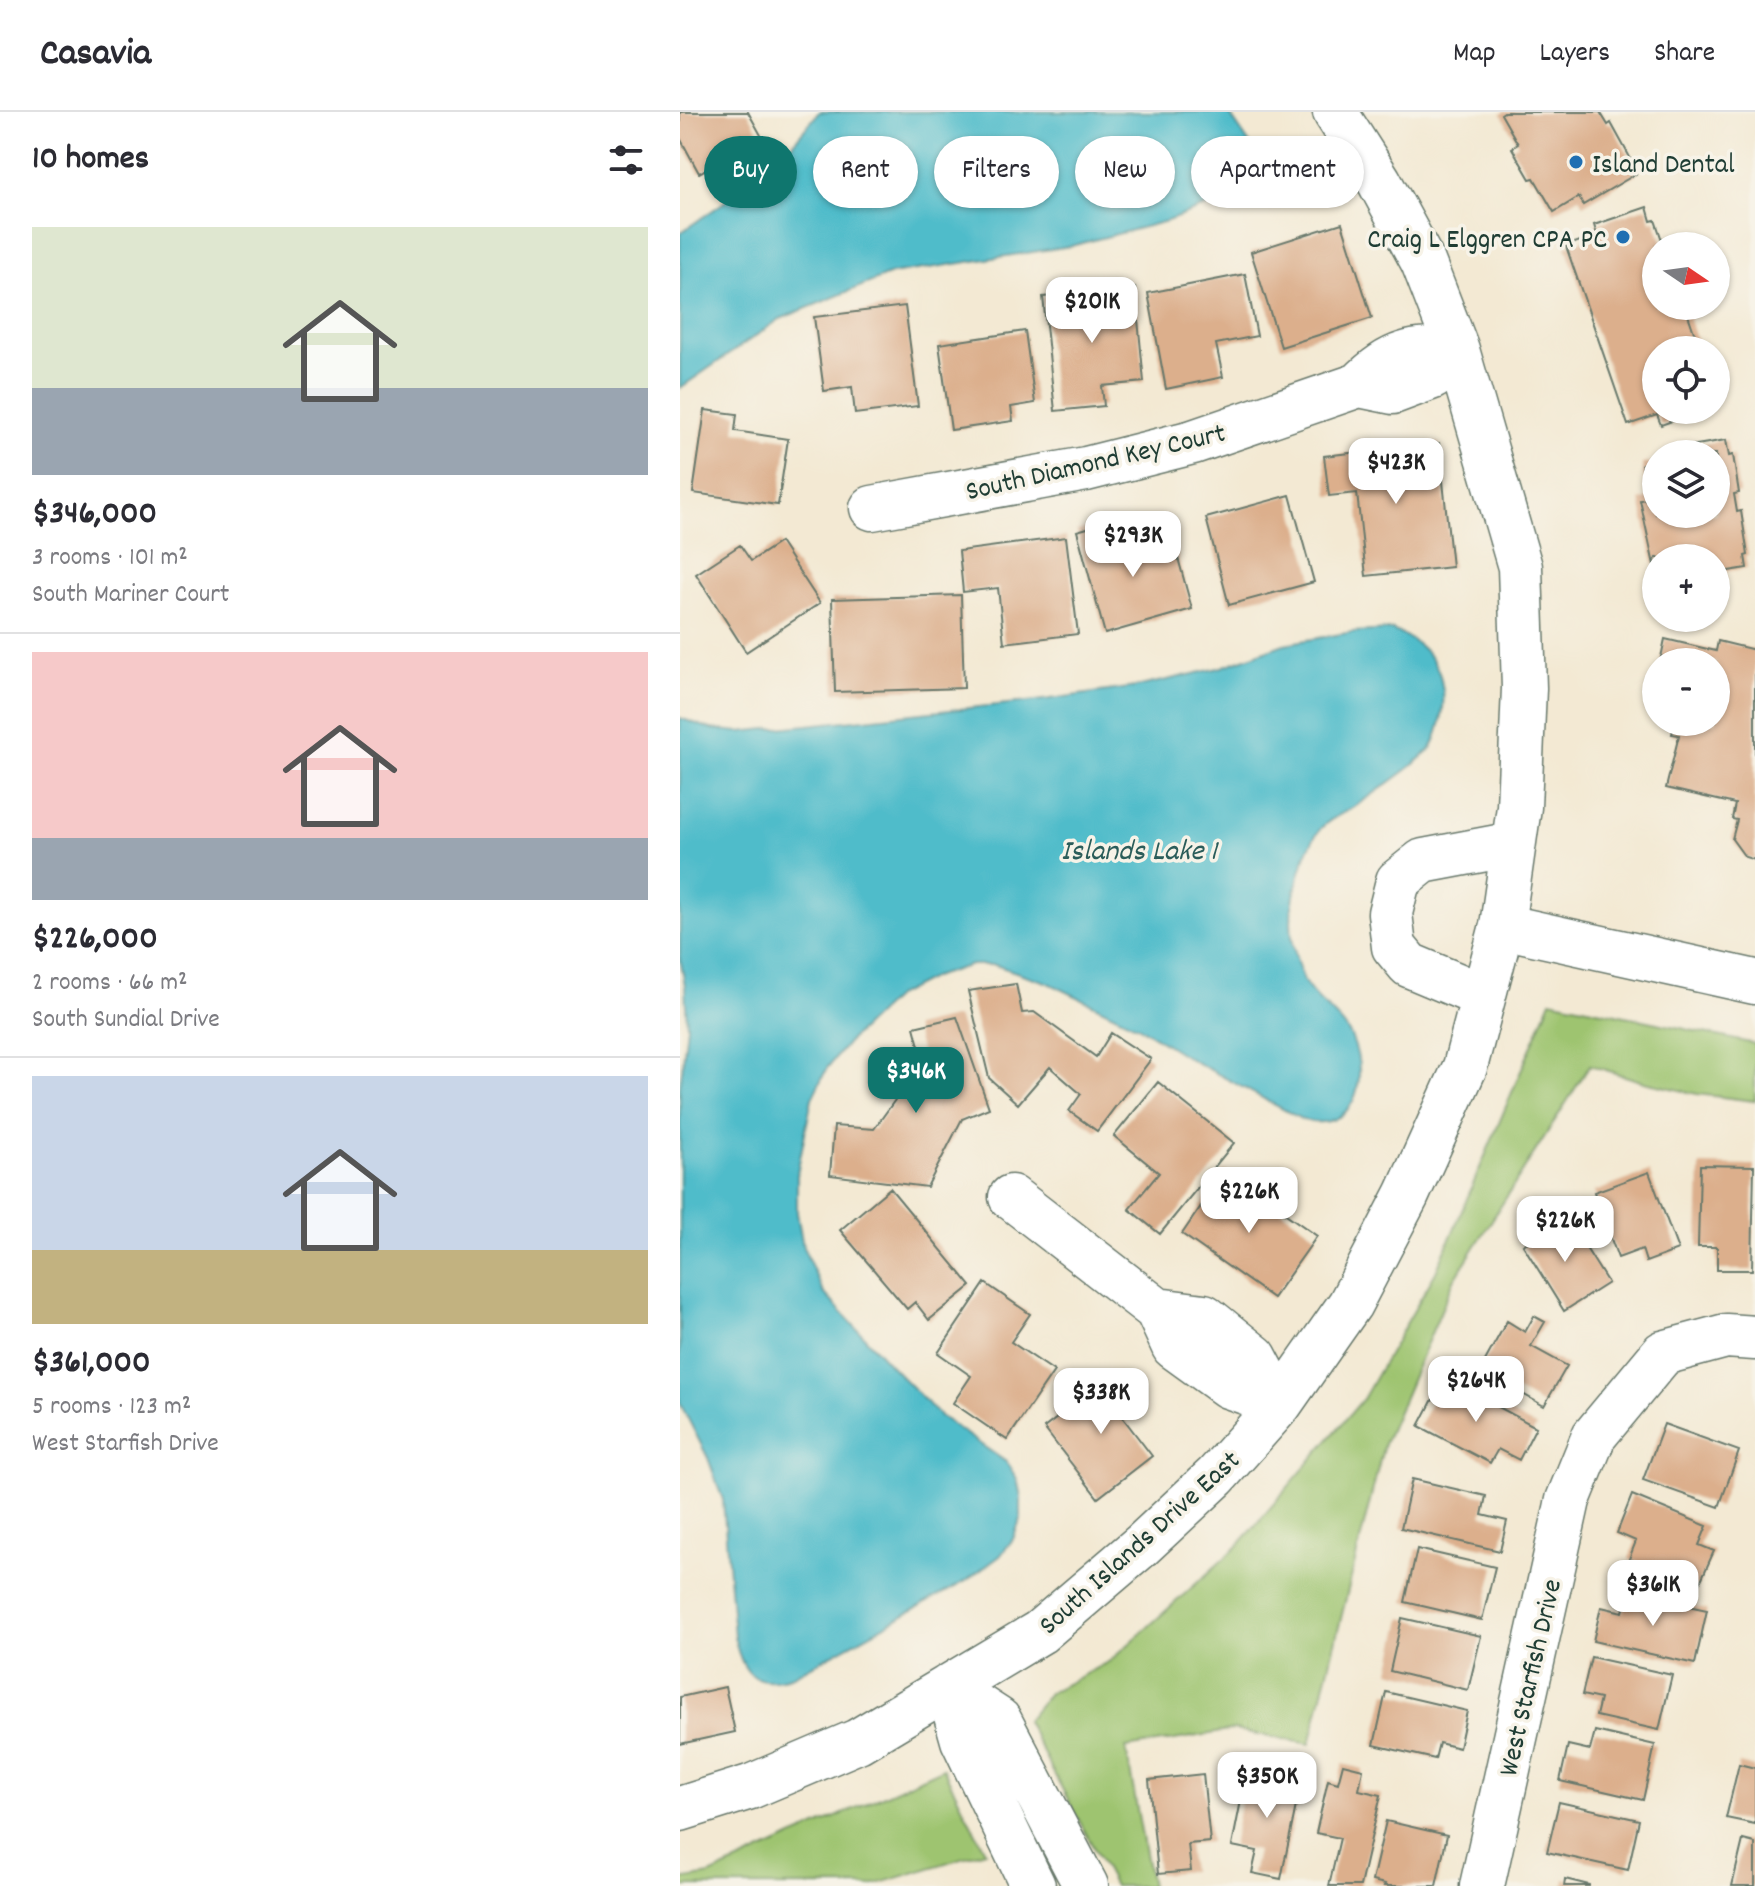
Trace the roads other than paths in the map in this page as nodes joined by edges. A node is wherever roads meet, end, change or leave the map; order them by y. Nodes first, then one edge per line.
1 (1335, 112) edge
2 (1457, 350) junction
3 (872, 508) dead end
4 (1513, 844) junction
5 (1502, 926) junction
6 (1755, 982) edge
7 (1483, 996) junction
8 (1011, 1197) dead end
9 (1755, 1338) edge
10 (1280, 1404) junction
11 (948, 1687) junction
12 (680, 1809) edge
13 (1033, 1886) edge
14 (1086, 1886) edge
15 (1482, 1886) edge

1 - 2 street, South Islands Drive East
2 - 3 street, South Diamond Key Court
2 - 4 street, South Islands Drive East
4 - 5 street, South Islands Drive East
4 - 7 street
5 - 6 street
5 - 7 street, South Islands Drive East
7 - 10 street, South Islands Drive East
8 - 10 street
9 - 15 street, West Starfish Drive
10 - 11 street, South Islands Drive East
11 - 12 street, South Islands Drive East
11 - 13 street
11 - 14 street

